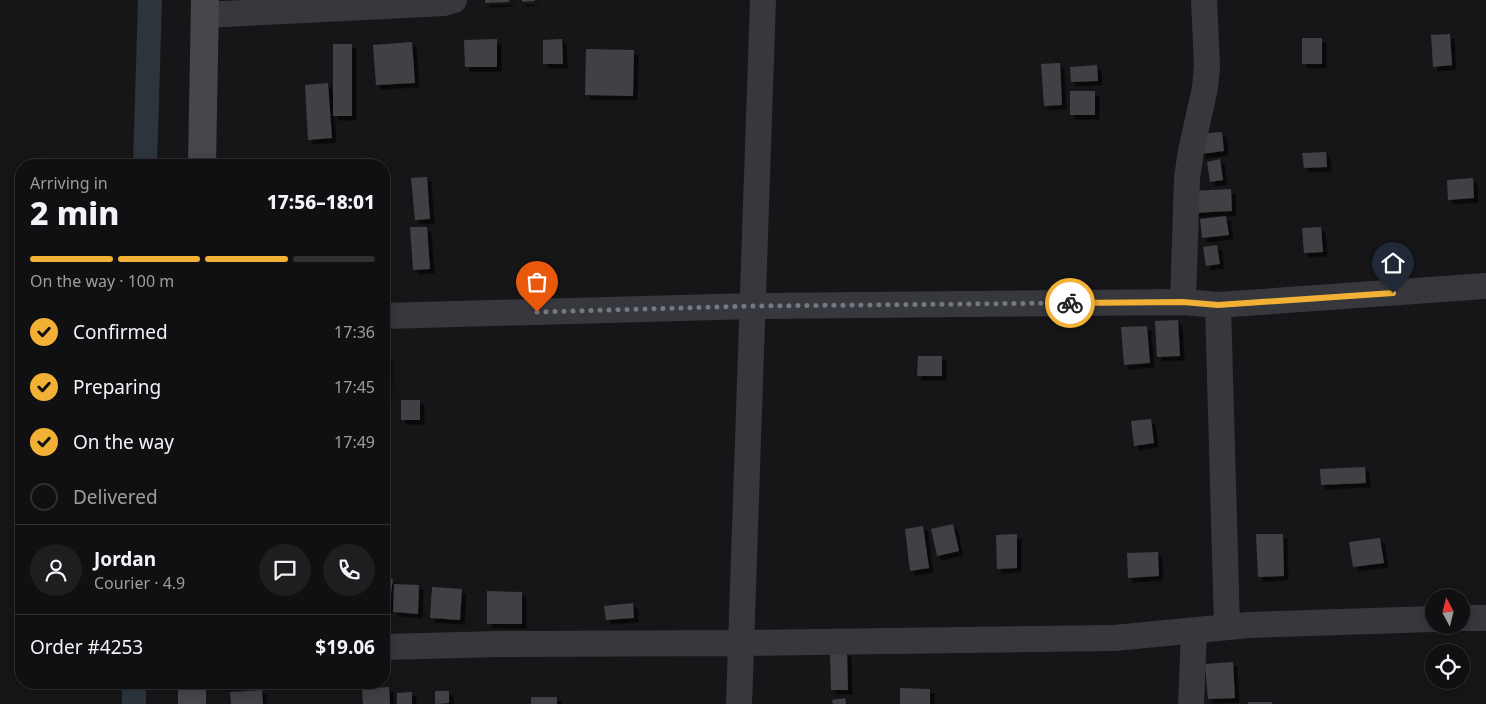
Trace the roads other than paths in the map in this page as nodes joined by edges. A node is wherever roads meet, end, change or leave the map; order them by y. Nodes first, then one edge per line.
1 (454, 0) edge
2 (762, 0) edge
3 (1204, 0) edge
4 (205, 7) edge
5 (202, 159) edge
6 (1486, 286) edge
7 (1183, 302) junction
8 (1218, 305) junction
9 (753, 306) junction
10 (390, 316) edge
11 (1470, 618) edge
12 (1486, 618) edge
13 (1425, 619) edge
14 (1227, 627) junction
15 (1194, 630) junction
16 (740, 643) junction
17 (390, 647) edge
18 (192, 689) edge
19 (192, 704) edge
20 (739, 704) edge
21 (1191, 704) edge

1 - 4 street
2 - 9 street
3 - 7 street
4 - 5 street
6 - 8 street
7 - 8 street
7 - 9 street
8 - 14 street
9 - 10 street
9 - 16 street
11 - 12 street
13 - 14 street
14 - 15 street
15 - 16 street
15 - 21 street
16 - 17 street
16 - 20 street
18 - 19 street

